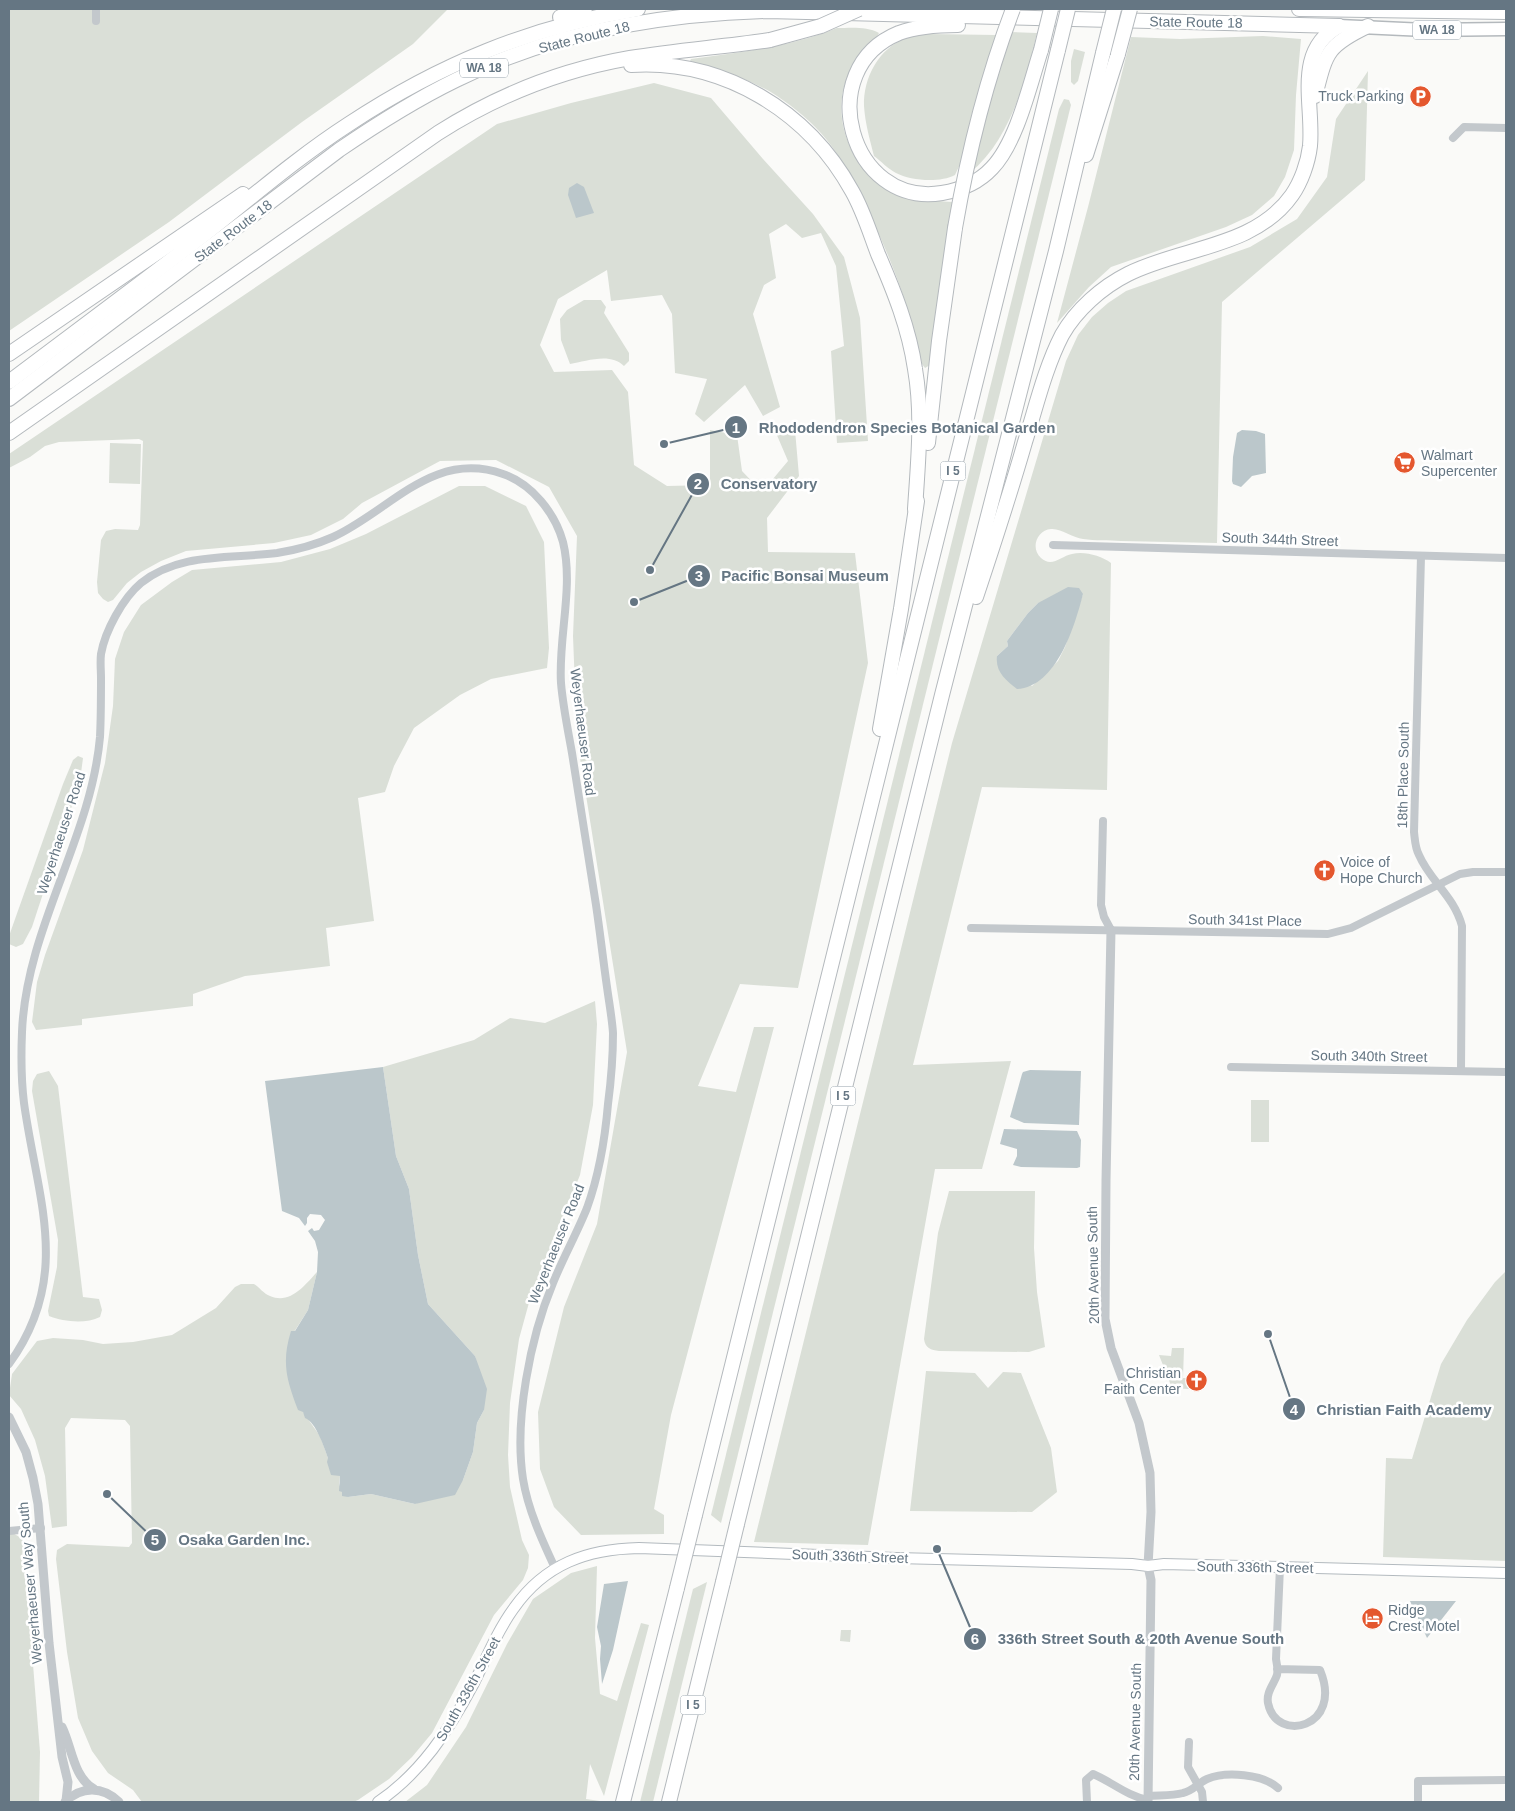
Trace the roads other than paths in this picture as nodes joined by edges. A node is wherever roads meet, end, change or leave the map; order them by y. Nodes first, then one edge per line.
1 (96, 9) edge
2 (585, 9) edge
3 (638, 9) edge
4 (860, 9) edge
5 (1012, 9) edge
6 (1068, 9) edge
7 (1114, 9) edge
8 (1130, 9) edge
9 (1300, 9) edge
10 (1506, 12) edge
11 (1054, 14) edge
12 (96, 21) dead end
13 (1339, 26) junction
14 (1368, 26) junction
15 (1506, 29) edge
16 (490, 48) junction
17 (580, 69) junction
18 (1310, 116) junction
19 (1506, 128) edge
20 (1453, 138) dead end
21 (301, 158) junction
22 (1056, 251) junction
23 (9, 354) edge
24 (9, 382) edge
25 (9, 399) edge
26 (9, 433) edge
27 (915, 509) junction
28 (1053, 544) dead end
29 (1421, 556) junction
30 (1506, 558) edge
31 (942, 695) junction
32 (1103, 821) dead end
33 (858, 852) junction
34 (1506, 872) edge
35 (1439, 884) junction
36 (971, 928) dead end
37 (1111, 930) junction
38 (1231, 1066) dead end
39 (1461, 1070) junction
40 (1506, 1072) edge
41 (9, 1363) edge
42 (9, 1416) edge
43 (41, 1528) junction
44 (9, 1531) edge
45 (1148, 1566) junction
46 (1280, 1567) junction
47 (555, 1568) junction
48 (1506, 1572) edge
49 (1277, 1669) junction
50 (59, 1721) junction
51 (1189, 1742) dead end
52 (1506, 1780) edge
53 (1198, 1784) junction
54 (1278, 1788) dead end
55 (94, 1790) junction
56 (1148, 1799) edge
57 (66, 1802) edge
58 (119, 1802) edge
59 (378, 1802) edge
60 (624, 1802) edge
61 (668, 1802) edge
62 (1087, 1802) edge
63 (1204, 1802) edge
64 (1418, 1802) edge

1 - 12 street
2 - 16 highway
3 - 16 highway, State Route 18 / WA 18
4 - 17 highway, bridge
5 - 27 highway, bridge
6 - 33 highway, I 5, bridge
7 - 22 highway, I 5, bridge
8 - 22 highway, bridge
9 - 10 highway, WA 18
11 - 11 highway, bridge
11 - 13 highway, State Route 18 / WA 18
11 - 25 highway, State Route 18 / WA 18
13 - 14 highway, State Route 18 / WA 18
13 - 18 highway
14 - 15 highway, State Route 18 / WA 18
14 - 18 highway
16 - 21 highway, State Route 18 / WA 18
17 - 26 highway
17 - 27 highway
18 - 31 highway
19 - 20 street
21 - 23 highway
21 - 24 highway, State Route 18 / WA 18
22 - 31 highway, I 5
27 - 33 highway
28 - 29 street, South 344th Street
29 - 30 street, South 344th Street
29 - 35 street, 18th Place South
31 - 61 highway, I 5, bridge
32 - 37 street
33 - 60 highway, I 5, bridge
34 - 35 street, South 341st Place
35 - 37 street, South 341st Place
35 - 39 street, 18th Place South
36 - 37 street, South 341st Place
37 - 45 street, 20th Avenue South
38 - 39 street, South 340th Street
39 - 40 street, South 340th Street
41 - 47 street, Weyerhaeuser Road
42 - 43 street, Weyerhaeuser Way South
43 - 44 street
43 - 50 street, Weyerhaeuser Way South
45 - 46 main road, South 336th Street
45 - 47 main road, South 336th Street
45 - 56 street, 20th Avenue South
46 - 48 main road, South 336th Street
46 - 49 street
47 - 59 main road, South 336th Street
49 - 49 street
50 - 55 street
50 - 57 street
51 - 53 street
52 - 64 street
53 - 54 street
53 - 56 street
53 - 63 street
55 - 57 street
55 - 58 street
56 - 62 street

